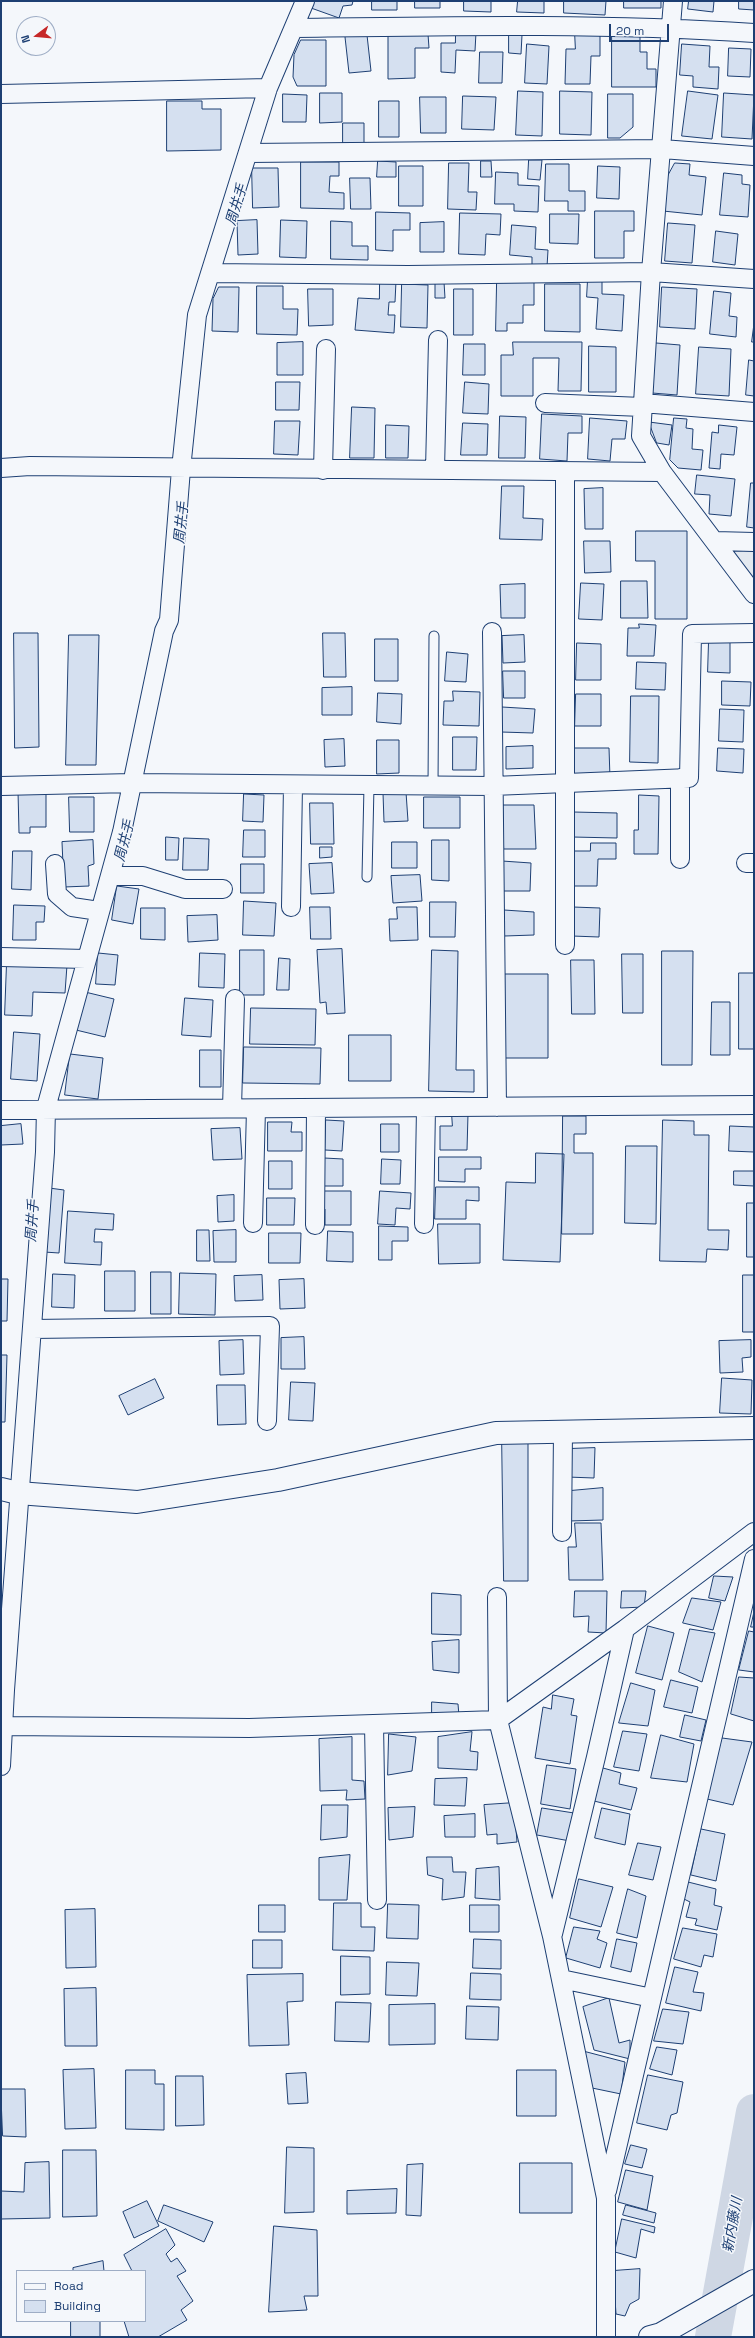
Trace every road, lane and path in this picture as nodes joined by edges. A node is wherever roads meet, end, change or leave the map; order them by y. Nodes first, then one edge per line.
1 (305, 1) edge
2 (673, 1) edge
3 (295, 28) junction
4 (671, 28) junction
5 (754, 34) edge
6 (268, 88) junction
7 (1, 94) edge
8 (662, 149) junction
9 (248, 153) junction
10 (754, 156) edge
11 (651, 272) junction
12 (211, 273) junction
13 (754, 279) edge
14 (438, 340) dead end
15 (326, 349) dead end
16 (545, 403) dead end
17 (642, 405) junction
18 (754, 412) edge
19 (1, 468) edge
20 (181, 469) junction
21 (323, 470) junction
22 (435, 470) junction
23 (565, 472) junction
24 (662, 472) junction
25 (715, 541) junction
26 (754, 542) edge
27 (754, 594) edge
28 (492, 632) dead end
29 (754, 634) edge
30 (434, 636) dead end
31 (680, 778) junction
32 (132, 783) junction
33 (565, 783) junction
34 (293, 785) junction
35 (1, 786) edge
36 (369, 786) junction
37 (433, 786) junction
38 (493, 786) junction
39 (680, 859) dead end
40 (55, 864) dead end
41 (110, 876) junction
42 (367, 877) dead end
43 (224, 889) dead end
44 (291, 907) dead end
45 (100, 911) junction
46 (565, 945) dead end
47 (1, 957) edge
48 (86, 959) junction
49 (234, 999) dead end
50 (754, 1105) edge
51 (497, 1107) junction
52 (46, 1108) junction
53 (232, 1108) junction
54 (426, 1108) junction
55 (256, 1109) junction
56 (316, 1109) junction
57 (1, 1110) edge
58 (253, 1224) dead end
59 (424, 1224) dead end
60 (315, 1225) dead end
61 (32, 1329) junction
62 (267, 1421) dead end
63 (754, 1428) edge
64 (563, 1432) junction
65 (10, 1491) edge
66 (562, 1532) dead end
67 (754, 1532) edge
68 (754, 1559) edge
69 (497, 1597) dead end
70 (625, 1629) junction
71 (3, 1690) edge
72 (498, 1720) junction
73 (374, 1724) junction
74 (3, 1726) junction
75 (1, 1766) edge
76 (377, 1900) dead end
77 (552, 1936) junction
78 (561, 1979) junction
79 (652, 1998) junction
80 (606, 2198) junction
81 (754, 2281) edge
82 (656, 2335) edge
83 (606, 2337) edge

1 - 3 street
2 - 4 street
3 - 4 street
3 - 6 street
4 - 5 street
4 - 8 street
6 - 7 street
6 - 9 street
8 - 9 street
8 - 10 street
8 - 11 street
9 - 12 street
11 - 12 street
11 - 13 street
11 - 17 street
12 - 20 street
14 - 22 street
15 - 21 street
16 - 17 street
17 - 18 street
17 - 24 street
19 - 20 street
20 - 21 street
20 - 32 street
21 - 22 street
22 - 23 street
23 - 24 street
23 - 33 street
24 - 25 street
25 - 26 street
25 - 27 street
28 - 38 street
29 - 31 street
30 - 37 lane
31 - 33 street
31 - 39 street
32 - 34 street
32 - 35 street
32 - 41 street
33 - 38 street
33 - 46 street
34 - 36 street
34 - 44 street
36 - 37 street
36 - 42 lane
37 - 38 street
38 - 51 street
40 - 45 street
41 - 43 street
41 - 45 street
45 - 48 street
47 - 48 street
48 - 52 street
49 - 53 street
50 - 51 street
51 - 54 street
52 - 53 street
52 - 57 street
52 - 61 street
53 - 55 street
54 - 56 street
54 - 59 street
55 - 56 street
55 - 58 street
56 - 60 street
61 - 62 street
61 - 65 street
63 - 64 street
64 - 65 street
64 - 66 street
65 - 71 street
67 - 70 street
68 - 79 street
69 - 72 street
70 - 72 street
70 - 77 street
71 - 74 street
72 - 73 street
72 - 77 street
73 - 74 street
73 - 76 street
74 - 75 street
77 - 78 street
78 - 79 street
78 - 80 street
79 - 80 street
80 - 83 street
81 - 82 street

